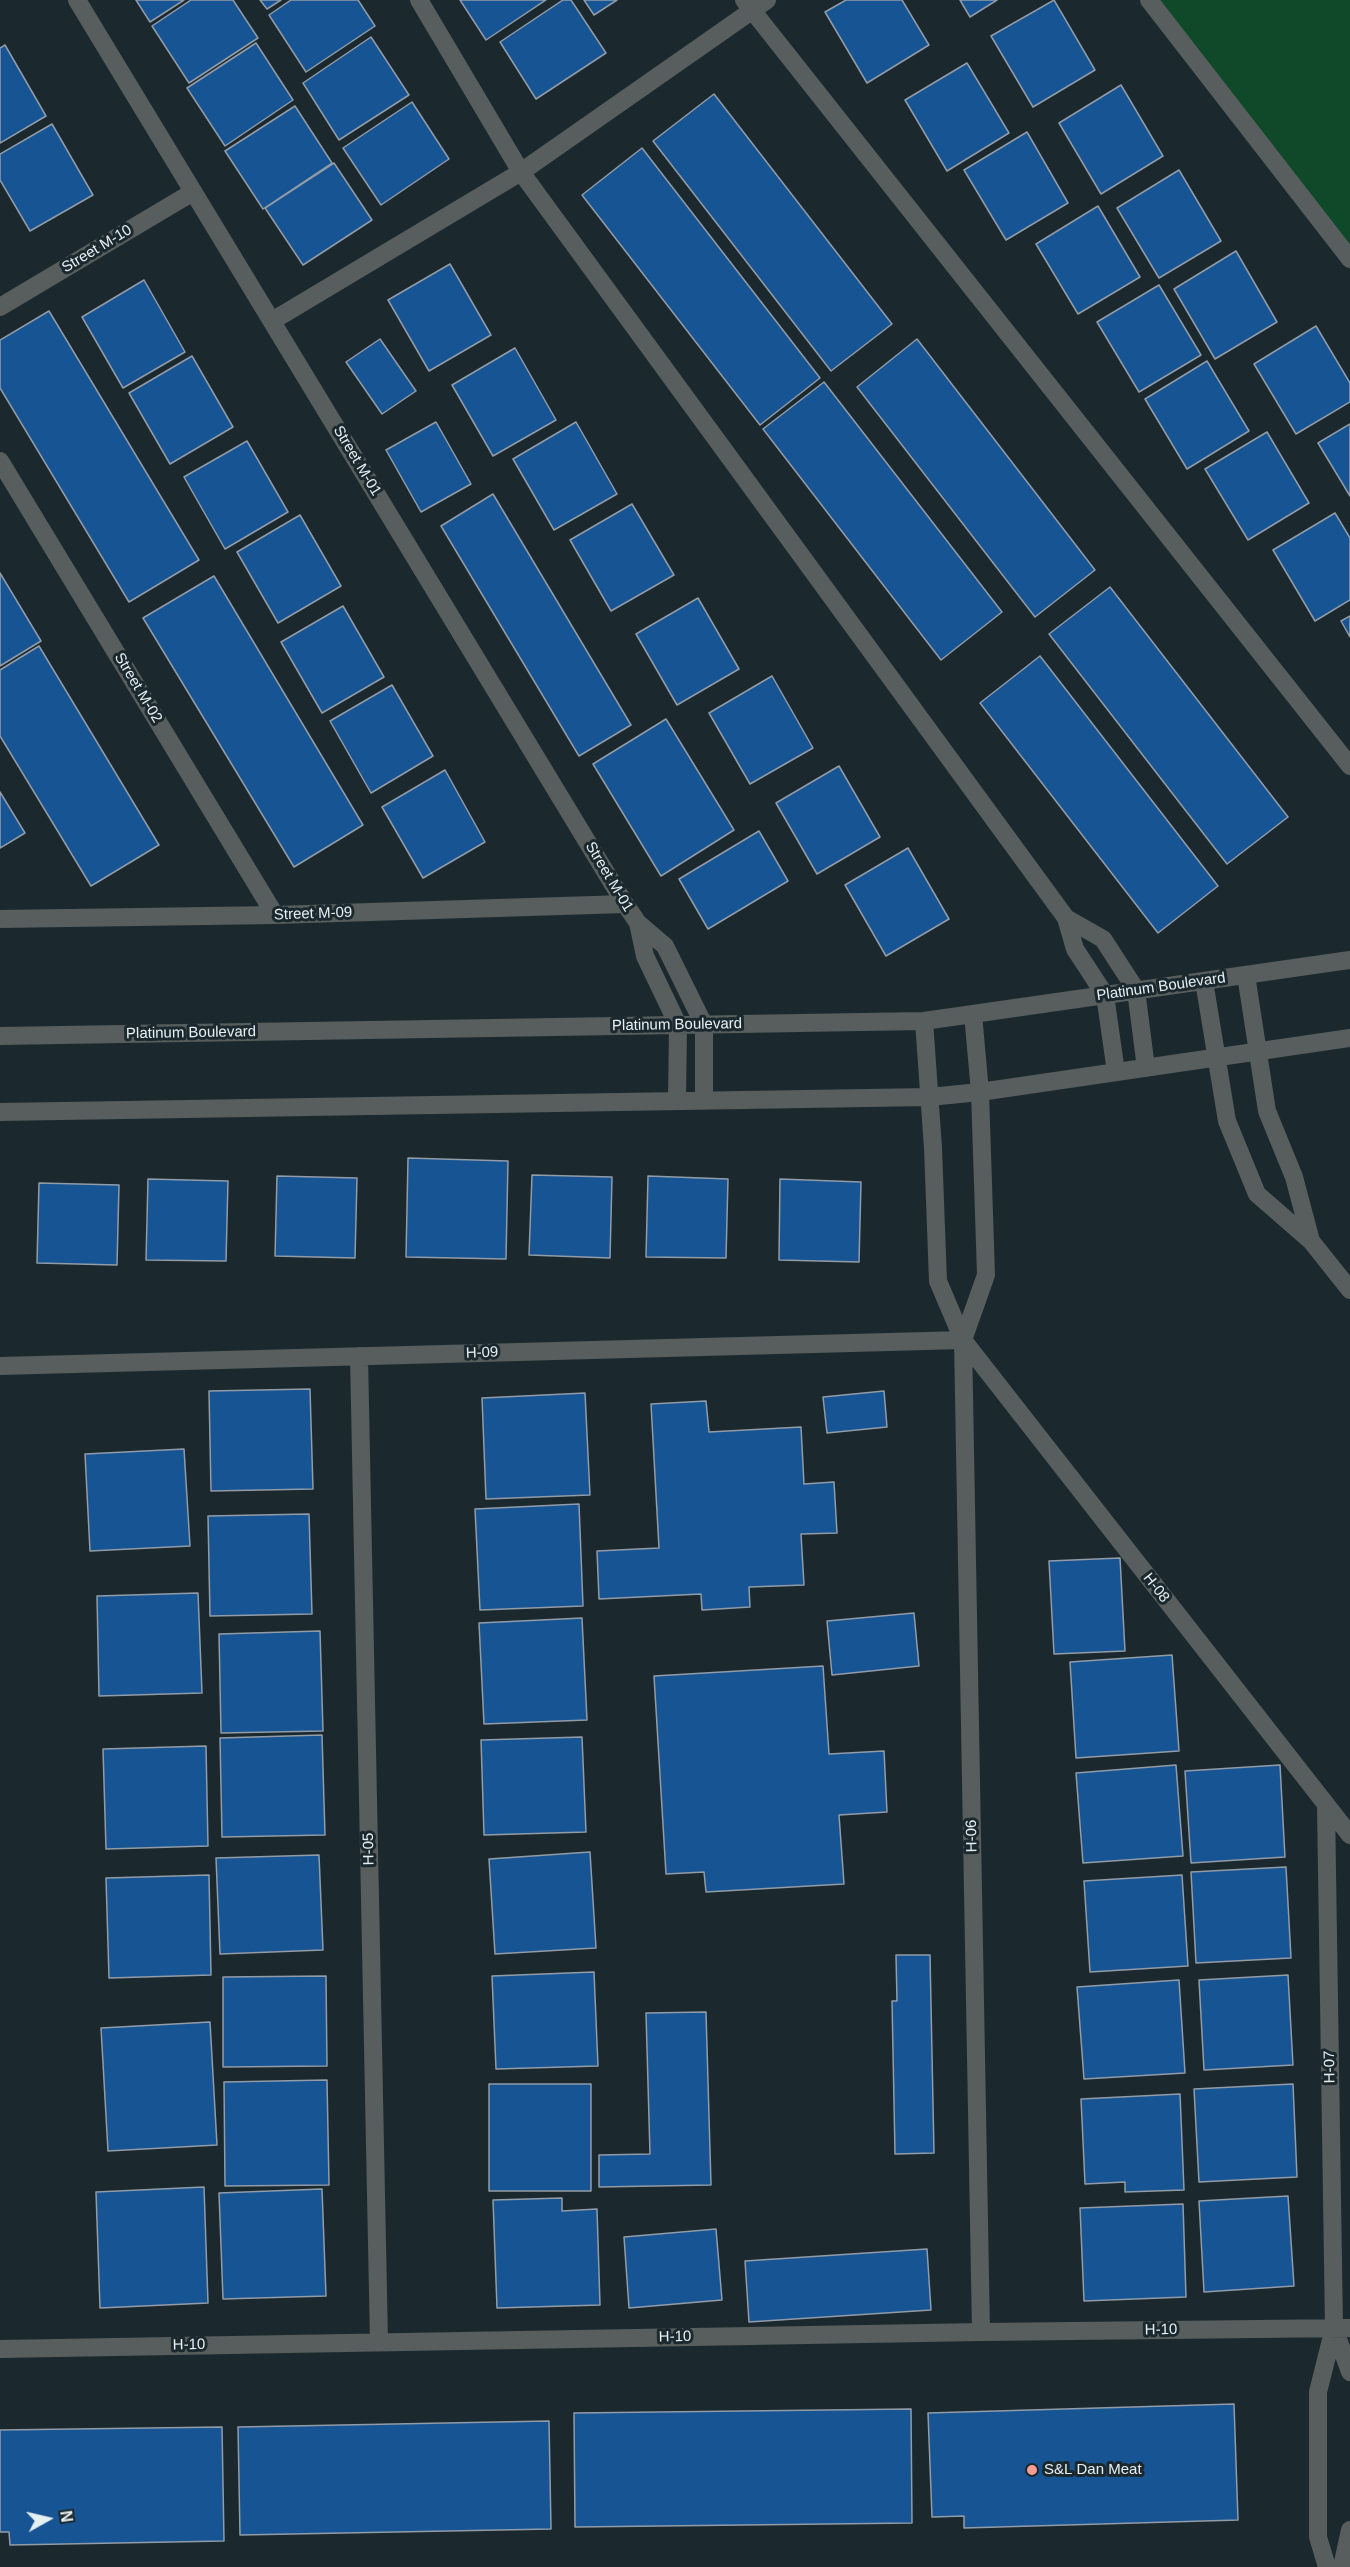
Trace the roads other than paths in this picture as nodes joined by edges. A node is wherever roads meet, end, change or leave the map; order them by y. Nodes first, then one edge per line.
1 (77, 0) edge
2 (419, 0) edge
3 (767, 0) edge
4 (1149, 0) edge
5 (748, 6) edge
6 (521, 172) junction
7 (193, 192) junction
8 (1350, 259) edge
9 (0, 307) edge
10 (272, 321) junction
11 (0, 461) edge
12 (1350, 766) edge
13 (626, 903) junction
14 (275, 915) junction
15 (1066, 918) junction
16 (0, 919) edge
17 (638, 923) junction
18 (1350, 960) edge
19 (1246, 975) junction
20 (1204, 981) junction
21 (1136, 990) junction
22 (1105, 995) junction
23 (973, 1014) junction
24 (924, 1021) junction
25 (678, 1025) junction
26 (704, 1025) junction
27 (0, 1036) edge
28 (1350, 1038) edge
29 (1257, 1052) junction
30 (1216, 1057) junction
31 (1146, 1068) junction
32 (1116, 1072) junction
33 (980, 1092) junction
34 (929, 1097) junction
35 (677, 1101) junction
36 (704, 1101) junction
37 (0, 1112) edge
38 (1311, 1241) junction
39 (1350, 1263) edge
40 (1330, 1266) junction
41 (1350, 1290) edge
42 (963, 1340) junction
43 (359, 1356) junction
44 (0, 1366) edge
45 (1326, 1805) junction
46 (1350, 1835) edge
47 (1342, 2328) edge
48 (981, 2332) junction
49 (379, 2342) junction
50 (0, 2349) edge
51 (1350, 2372) edge
52 (1350, 2530) edge
53 (1327, 2567) edge
54 (1342, 2567) edge

1 - 7 street, Street M-01
2 - 6 street
3 - 5 street
4 - 8 street
5 - 6 street
5 - 12 street
6 - 10 street
6 - 15 street
7 - 9 street, Street M-10
7 - 10 street, Street M-01
10 - 13 street, Street M-01
11 - 14 street, Street M-02
13 - 14 street, Street M-09
13 - 17 street, Street M-01
14 - 16 street, Street M-09
15 - 21 street
15 - 22 street
17 - 25 street
17 - 26 street
18 - 19 street, Platinum Boulevard
19 - 20 street, Platinum Boulevard
19 - 29 street
20 - 21 street, Platinum Boulevard
20 - 30 street
21 - 22 street, Platinum Boulevard
21 - 31 street
22 - 23 street, Platinum Boulevard
22 - 32 street
23 - 24 street, Platinum Boulevard
23 - 33 street
24 - 26 street, Platinum Boulevard
24 - 34 street
25 - 26 street, Platinum Boulevard
25 - 27 street, Platinum Boulevard
25 - 35 street
26 - 36 street
28 - 29 street
29 - 30 street
29 - 38 street
30 - 31 street
30 - 38 street
31 - 32 street
32 - 33 street
33 - 34 street
33 - 42 street
34 - 36 street
34 - 42 street
35 - 36 street
35 - 37 street
38 - 40 street
39 - 40 street
40 - 41 street
42 - 43 street, H-09
42 - 45 street, H-08
42 - 48 street, H-06
43 - 44 street, H-09
43 - 49 street, H-05
45 - 46 street, H-08
45 - 47 street, H-07
47 - 48 street, H-10
47 - 51 street, H-07
47 - 53 street, H-07
48 - 49 street, H-10
49 - 50 street, H-10
52 - 54 street

